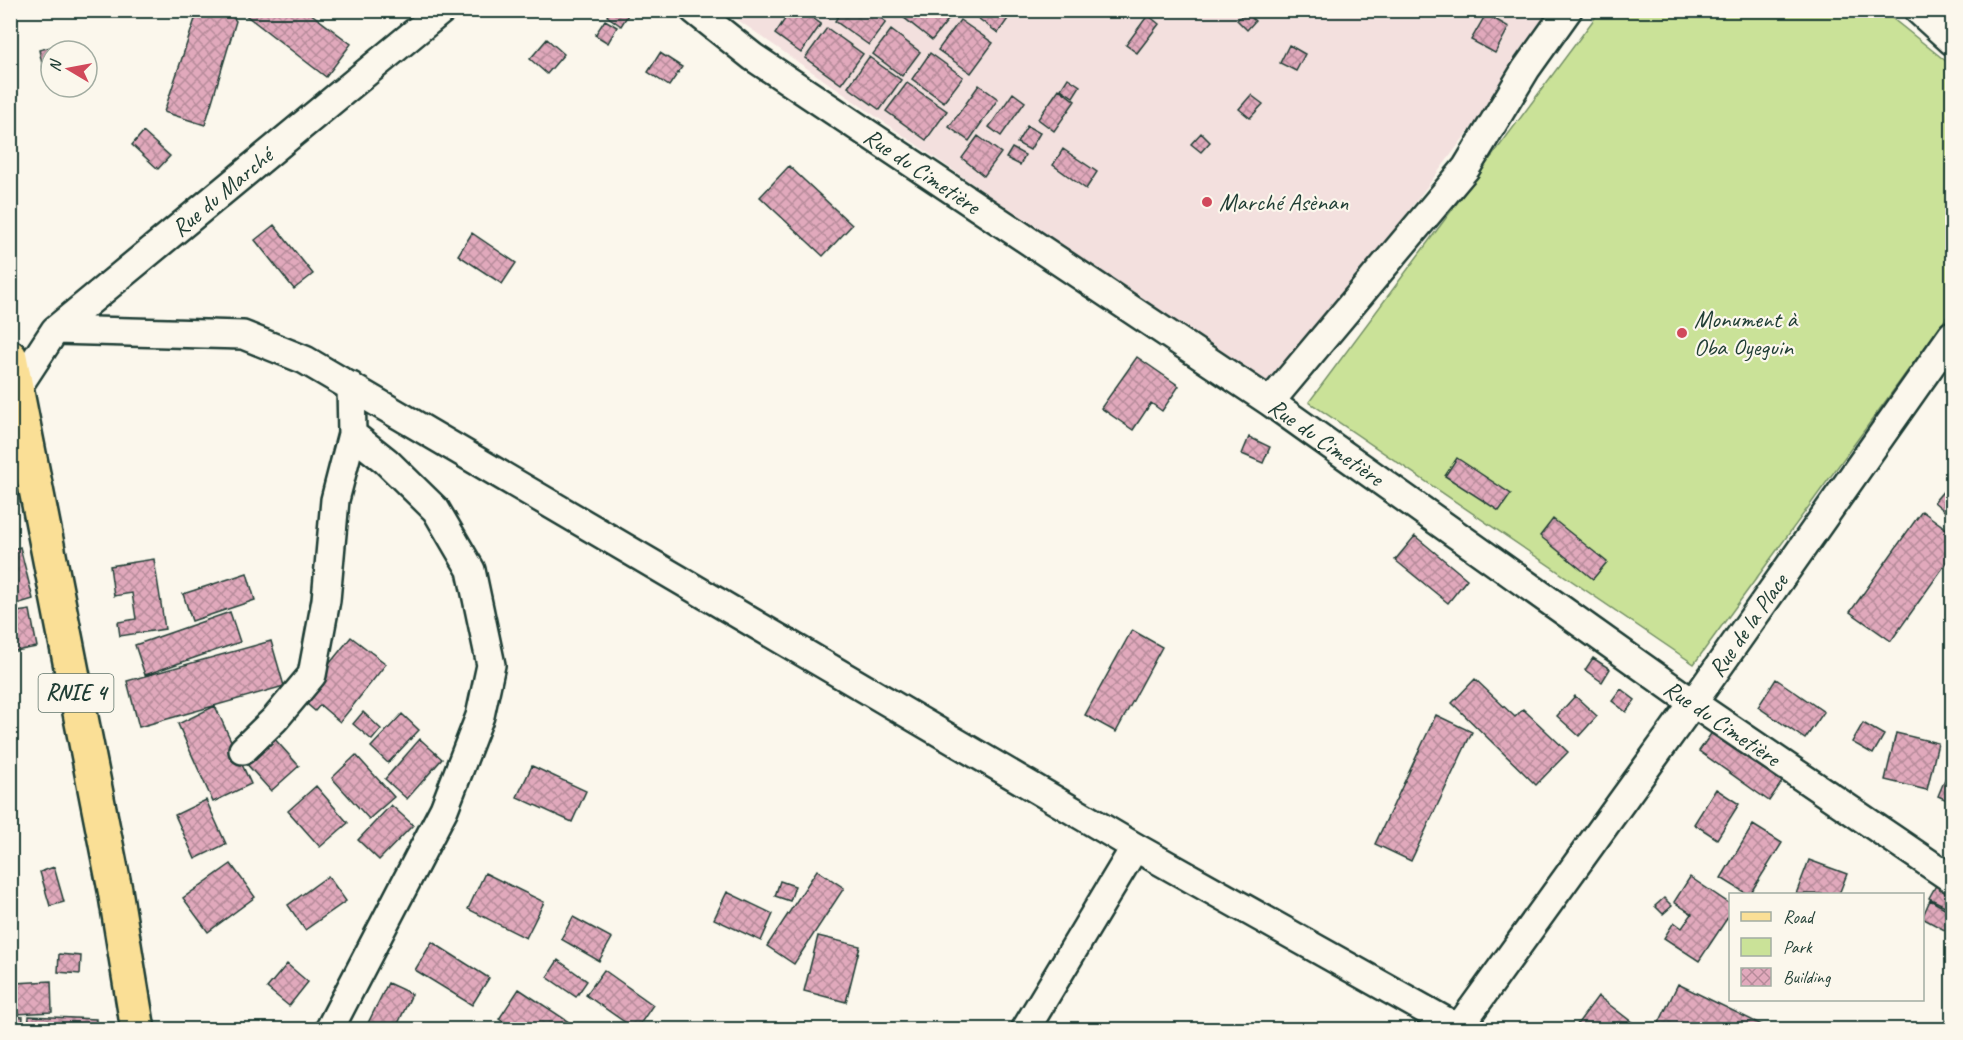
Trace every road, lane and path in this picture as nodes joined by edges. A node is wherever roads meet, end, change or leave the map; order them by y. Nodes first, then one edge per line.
1 (442, 10) edge
2 (694, 10) edge
3 (1568, 10) edge
4 (1918, 10) edge
5 (1953, 41) edge
6 (55, 330) junction
7 (1953, 335) edge
8 (14, 372) edge
9 (351, 386) junction
10 (1270, 402) junction
11 (352, 434) junction
12 (1693, 703) junction
13 (243, 750) dead end
14 (1135, 847) junction
15 (1953, 879) edge
16 (138, 1029) edge
17 (329, 1029) edge
18 (1025, 1029) edge
19 (1458, 1029) edge

1 - 6 street, Rue du Marché
2 - 10 street, Rue du Cimetière
3 - 10 street
4 - 5 street
6 - 8 street, Rue du Marché
6 - 9 street
7 - 12 street, Rue de la Place
8 - 16 main road, RNIE 4
9 - 11 street
9 - 14 street
10 - 12 street, Rue du Cimetière
11 - 13 street
11 - 17 street
12 - 15 street, Rue du Cimetière
12 - 19 street, Rue de la Place
14 - 18 street
14 - 19 street

